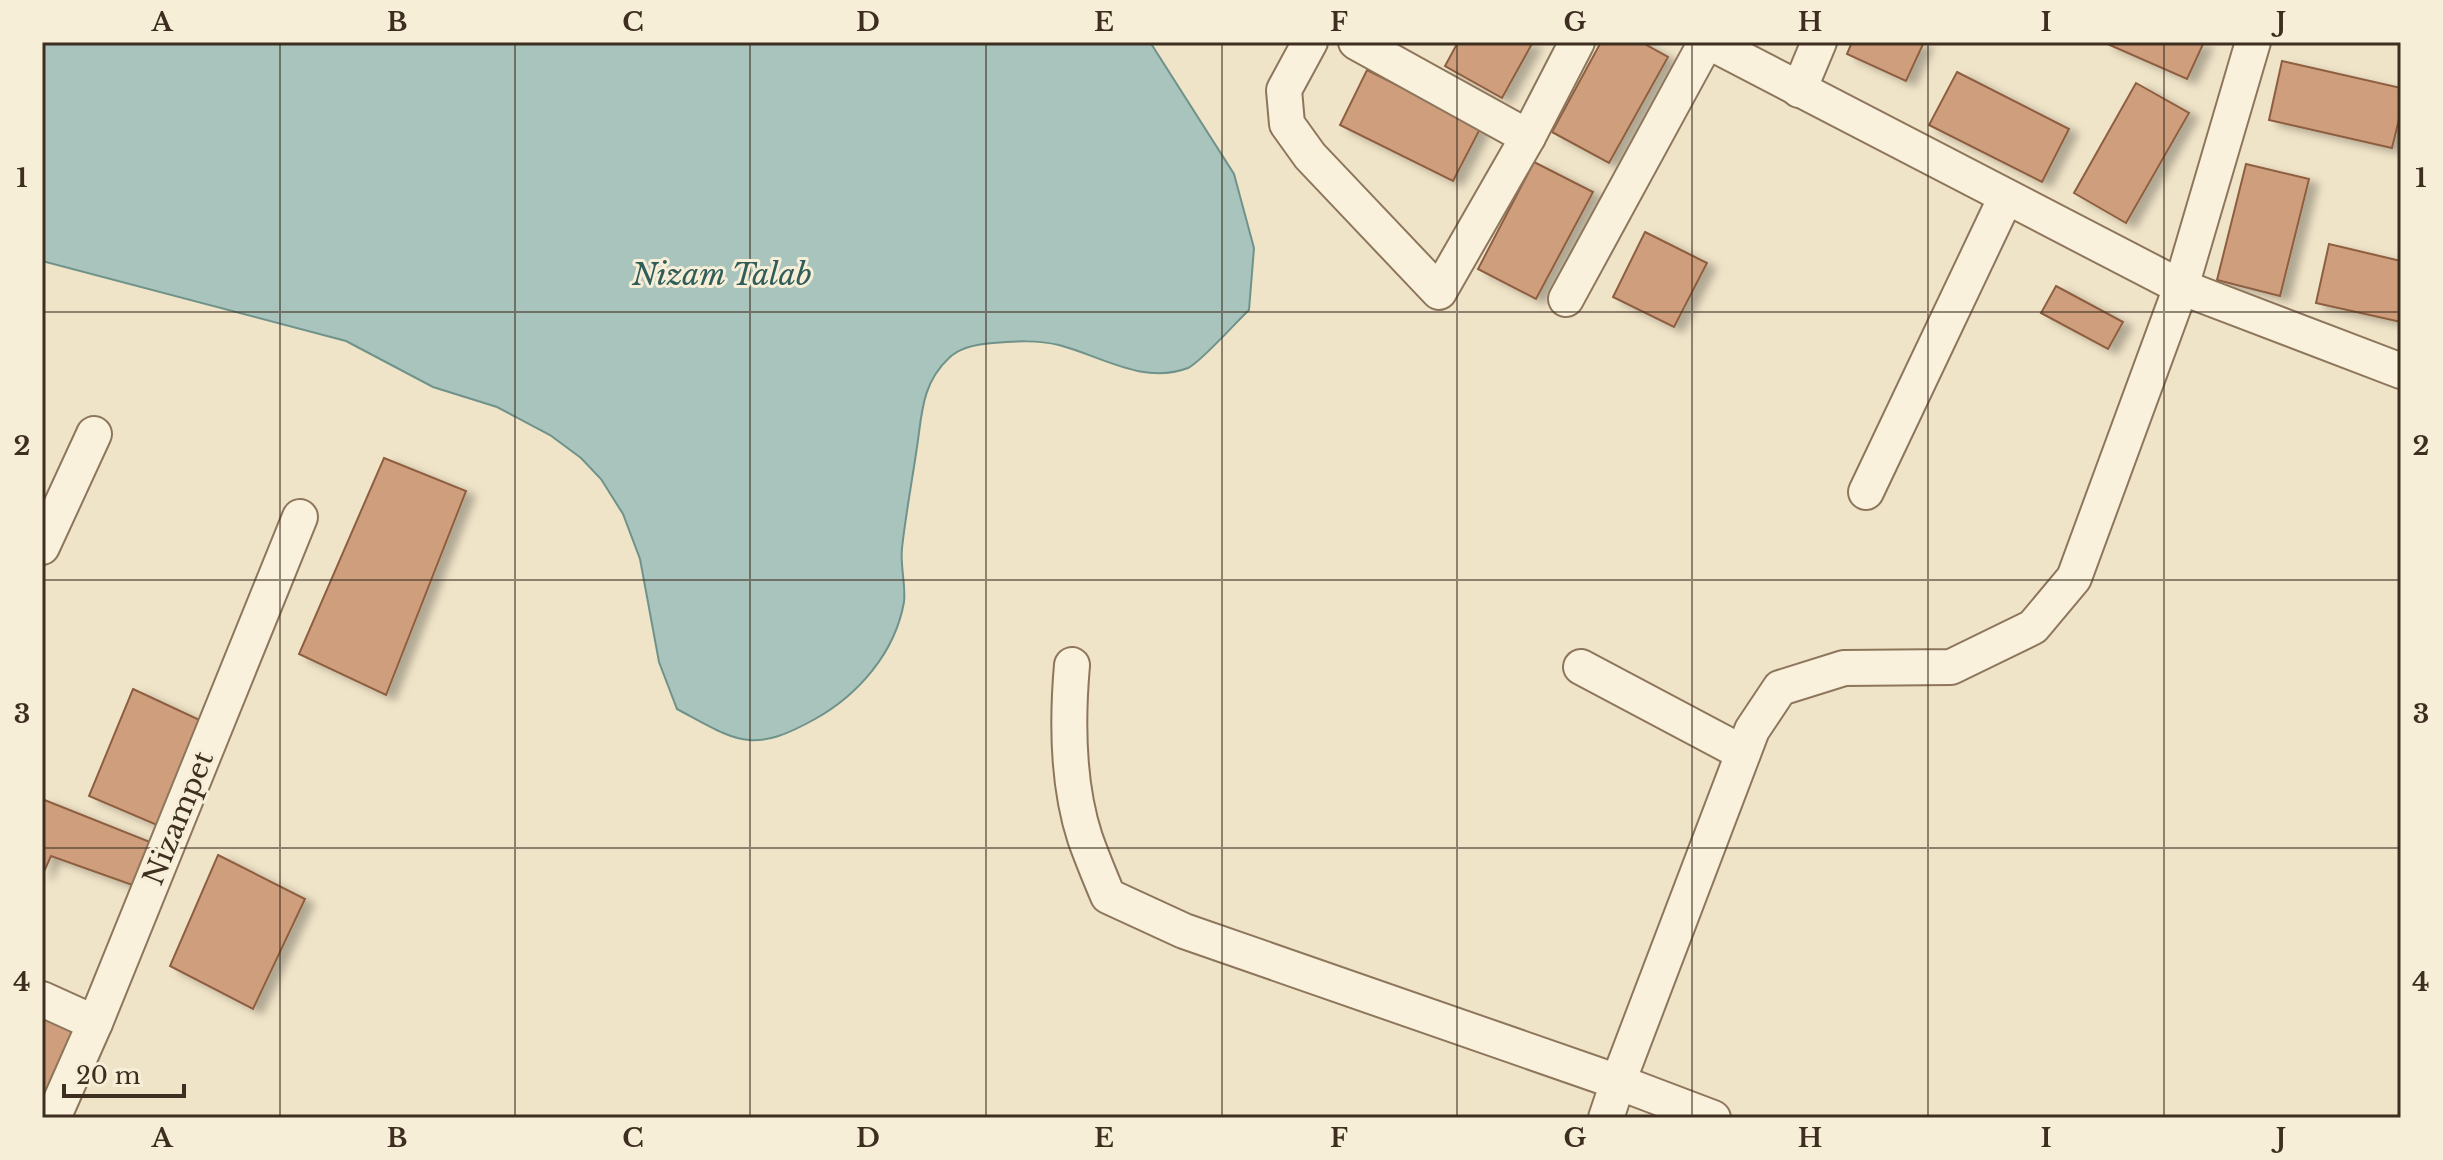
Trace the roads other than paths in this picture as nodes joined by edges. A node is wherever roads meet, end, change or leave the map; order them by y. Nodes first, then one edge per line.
1 (1310, 42) edge
2 (1356, 42) edge
3 (1577, 42) edge
4 (1707, 42) edge
5 (1819, 42) edge
6 (2253, 42) edge
7 (1799, 90) junction
8 (1528, 137) junction
9 (2006, 197) junction
10 (2181, 287) junction
11 (1566, 299) dead end
12 (2401, 371) edge
13 (94, 434) dead end
14 (1866, 492) dead end
15 (300, 517) dead end
16 (42, 547) edge
17 (1072, 665) dead end
18 (1581, 667) dead end
19 (1743, 753) junction
20 (42, 999) edge
21 (95, 1023) junction
22 (1618, 1082) junction
23 (53, 1118) edge
24 (1606, 1118) edge
25 (1713, 1118) edge

1 - 8 street
2 - 8 street
3 - 8 street
4 - 7 street
4 - 11 street
5 - 7 street
6 - 10 street
7 - 9 street
9 - 10 street
9 - 14 street
10 - 12 street
10 - 19 street
13 - 16 street
15 - 21 street, Nizampet
17 - 22 street
18 - 19 street
19 - 22 street
20 - 21 street
21 - 23 street, Nizampet
22 - 24 street
22 - 25 street

